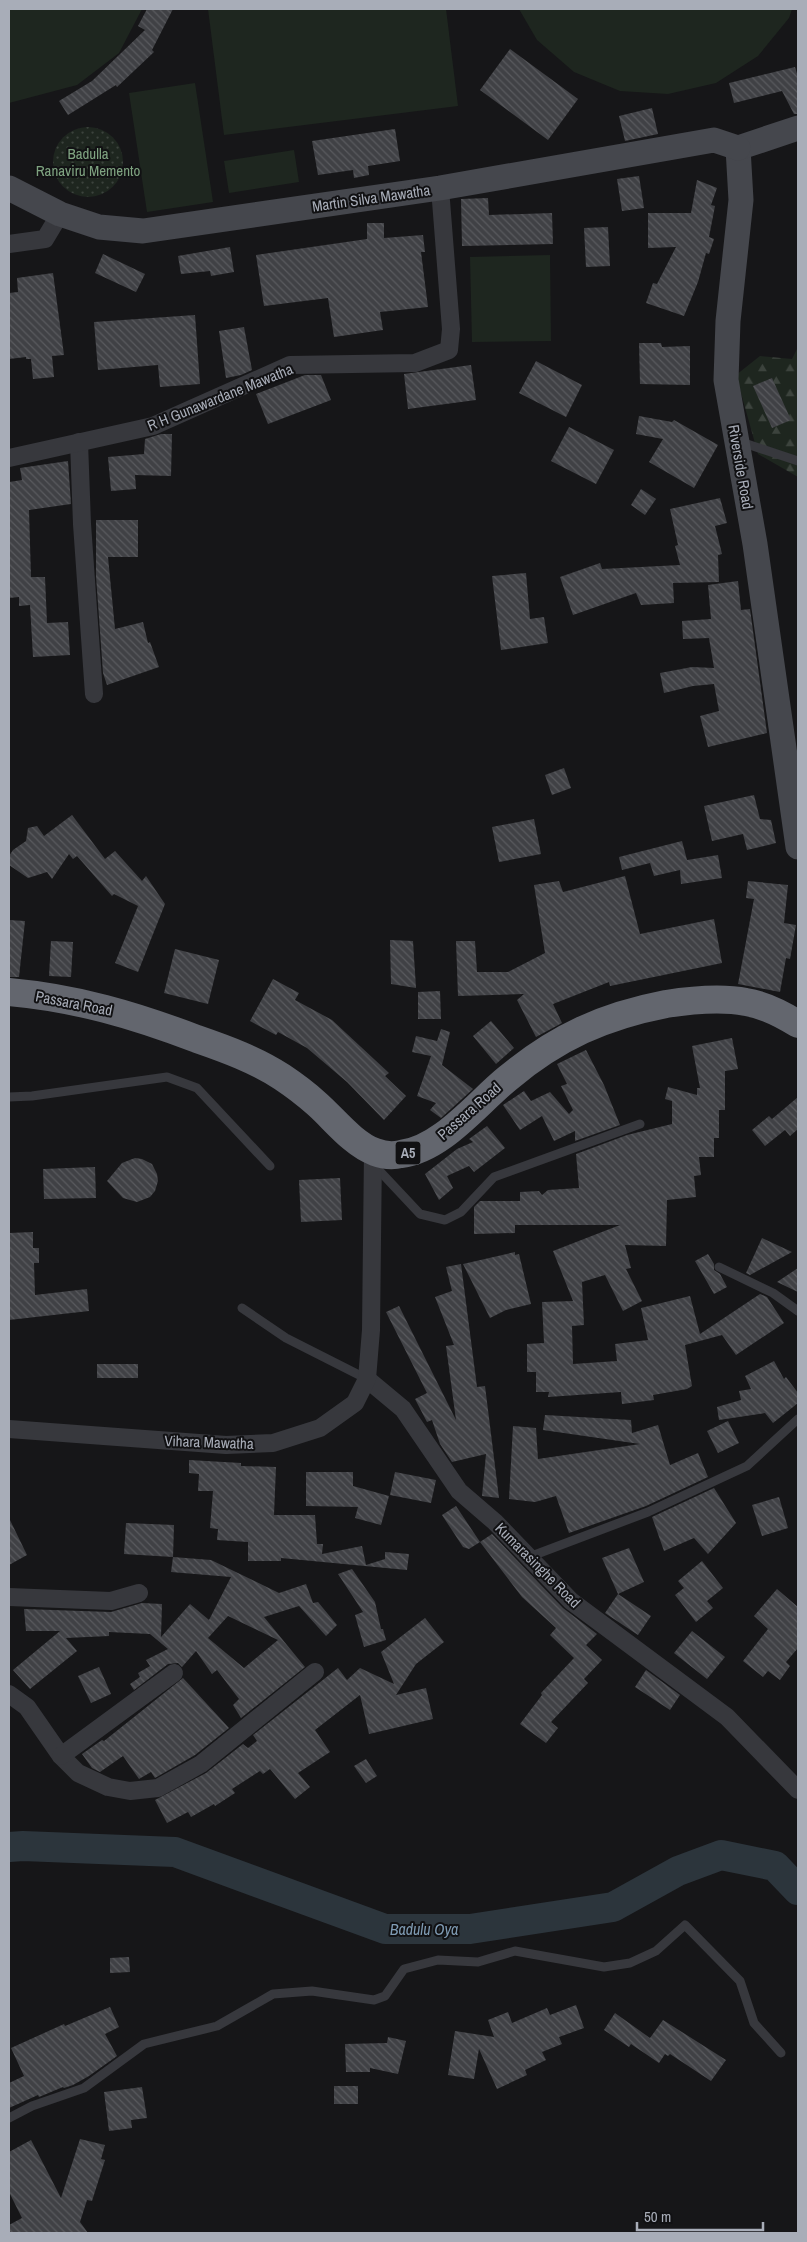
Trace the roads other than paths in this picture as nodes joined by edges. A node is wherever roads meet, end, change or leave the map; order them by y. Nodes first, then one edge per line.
1 (798, 128) edge
2 (738, 148) junction
3 (9, 188) edge
4 (440, 188) junction
5 (60, 214) junction
6 (9, 244) edge
7 (736, 440) junction
8 (79, 442) junction
9 (9, 458) edge
10 (798, 461) edge
11 (94, 694) dead end
12 (798, 847) edge
13 (9, 992) edge
14 (798, 1024) edge
15 (9, 1097) edge
16 (640, 1124) dead end
17 (372, 1157) junction
18 (270, 1166) dead end
19 (719, 1267) dead end
20 (242, 1308) dead end
21 (798, 1311) edge
22 (367, 1379) junction
23 (798, 1419) edge
24 (9, 1429) edge
25 (529, 1557) junction
26 (139, 1593) dead end
27 (9, 1597) edge
28 (315, 1672) dead end
29 (174, 1673) dead end
30 (9, 1694) edge
31 (61, 1756) junction
32 (798, 1790) edge
33 (781, 2053) dead end
34 (9, 2118) edge

1 - 2 street
2 - 4 street, Martin Silva Mawatha
2 - 7 street, Riverside Road
3 - 5 street, Martin Silva Mawatha
4 - 5 street, Martin Silva Mawatha
4 - 8 street, R H Gunawardane Mawatha
5 - 6 street
7 - 10 lane
7 - 12 street, Riverside Road
8 - 9 street, R H Gunawardane Mawatha
8 - 11 street
13 - 17 highway, Passara Road / A5
14 - 17 highway, Passara Road / A5
15 - 18 lane
16 - 17 lane
17 - 22 street, Vihara Mawatha
19 - 21 lane
20 - 22 lane
22 - 24 street, Vihara Mawatha
22 - 25 street, Kumarasinghe Road
23 - 25 lane
25 - 32 street, Kumarasinghe Road
26 - 27 street
28 - 31 street
29 - 31 street
30 - 31 street
33 - 34 lane

